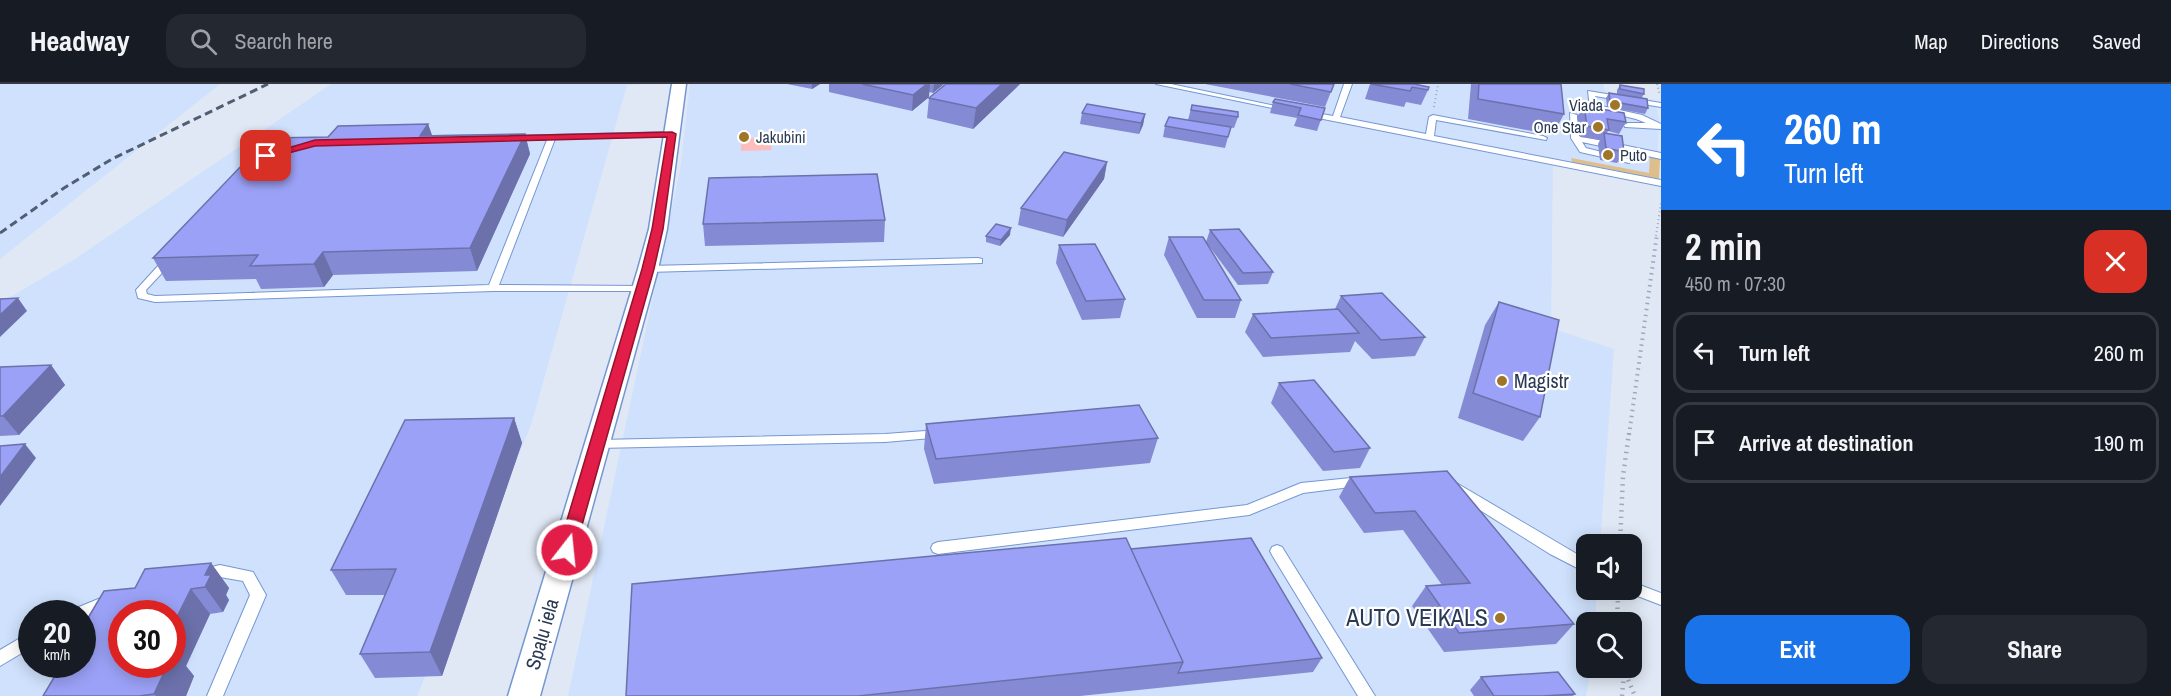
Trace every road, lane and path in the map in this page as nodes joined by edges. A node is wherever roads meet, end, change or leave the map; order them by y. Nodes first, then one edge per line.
1 (679, 84) edge
2 (1160, 84) edge
3 (1348, 84) edge
4 (1438, 84) edge
5 (1635, 101) junction
6 (1661, 105) edge
7 (1573, 115) dead end
8 (1433, 117) junction
9 (1639, 117) junction
10 (1336, 119) junction
11 (1628, 125) edge
12 (1659, 126) edge
13 (672, 134) junction
14 (552, 137) junction
15 (1430, 137) junction
16 (505, 138) edge
17 (1543, 138) dead end
18 (1575, 138) junction
19 (1661, 156) edge
20 (1629, 160) dead end
21 (1661, 183) edge
22 (1661, 203) edge
23 (180, 248) edge
24 (978, 261) dead end
25 (645, 279) junction
26 (493, 288) junction
27 (954, 432) edge
28 (598, 444) junction
29 (1379, 480) edge
30 (1445, 480) edge
31 (1620, 534) edge
32 (938, 548) dead end
33 (1277, 551) dead end
34 (1576, 561) edge
35 (187, 577) edge
36 (1642, 592) edge
37 (120, 597) edge
38 (1661, 599) edge
39 (96, 607) edge
40 (18, 647) edge
41 (0, 659) edge
42 (1623, 678) edge
43 (1628, 678) edge
44 (215, 696) edge
45 (524, 696) edge
46 (1367, 696) edge
47 (1622, 696) edge
48 (1635, 696) edge

1 - 13 street, Spaļu iela
2 - 10 lane
3 - 10 lane
4 - 8 path
5 - 6 lane
5 - 9 lane
5 - 9 lane
7 - 18 lane
8 - 15 lane
8 - 17 lane
9 - 12 lane
10 - 15 lane
11 - 12 lane
13 - 14 lane
13 - 25 street, Spaļu iela
14 - 16 lane
14 - 26 lane
15 - 21 lane
18 - 19 lane
18 - 20 lane
22 - 31 path
23 - 26 lane
24 - 25 lane
25 - 26 lane
25 - 28 street, Spaļu iela
27 - 28 lane
28 - 45 street, Spaļu iela
29 - 32 lane
30 - 34 lane
33 - 46 lane
35 - 44 lane
36 - 38 lane
37 - 39 lane
40 - 41 lane
42 - 47 path
43 - 48 path

